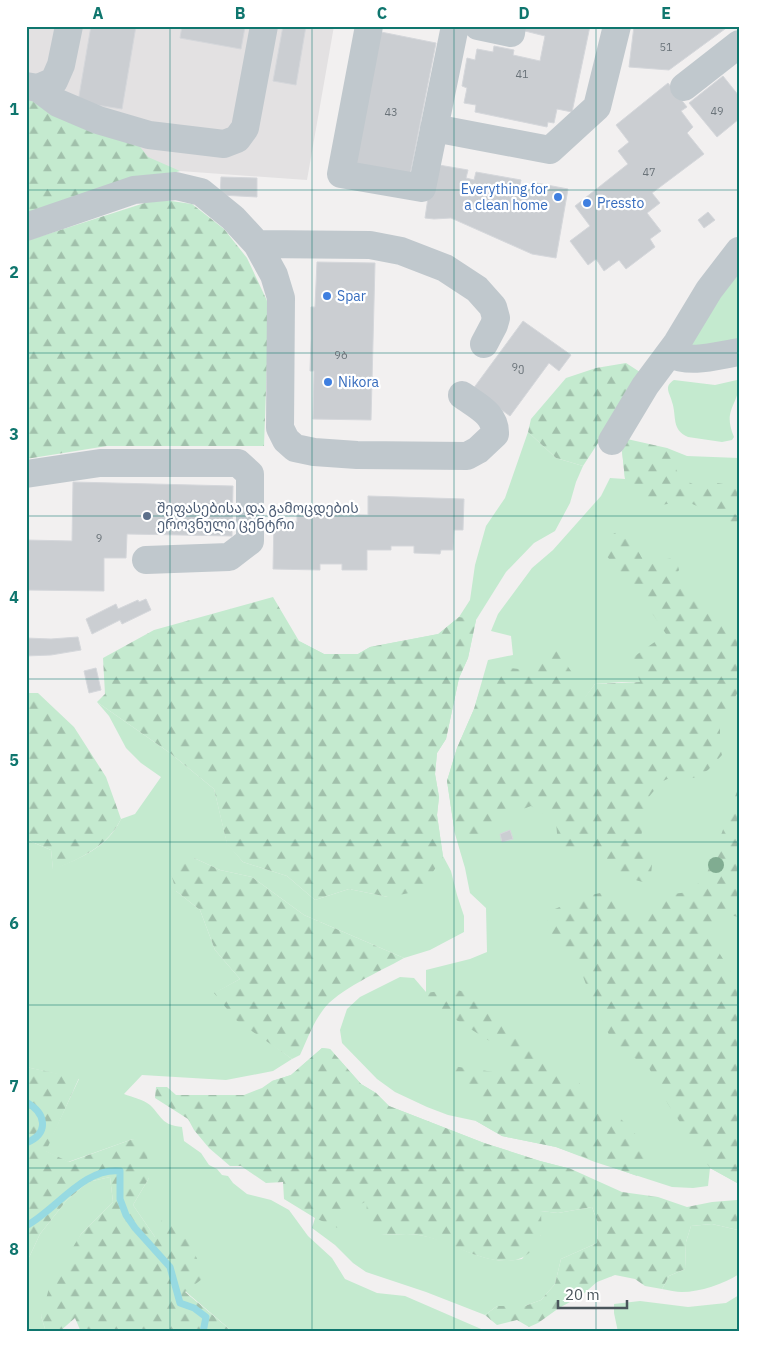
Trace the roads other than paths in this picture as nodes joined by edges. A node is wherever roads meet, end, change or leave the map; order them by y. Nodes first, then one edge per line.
1 (69, 26) edge
2 (264, 26) edge
3 (370, 26) edge
4 (455, 26) edge
5 (478, 26) edge
6 (512, 26) edge
7 (617, 26) edge
8 (739, 44) edge
9 (32, 87) edge
10 (684, 87) dead end
11 (434, 128) junction
12 (26, 227) edge
13 (257, 244) junction
14 (739, 251) edge
15 (484, 344) dead end
16 (739, 352) edge
17 (669, 354) junction
18 (462, 395) dead end
19 (612, 442) dead end
20 (26, 474) edge
21 (146, 560) dead end

1 - 9 street
2 - 9 street
3 - 11 street
4 - 11 street
5 - 6 street
7 - 11 street
8 - 10 street
12 - 13 street
13 - 15 street
13 - 18 street
14 - 17 street
16 - 17 street
17 - 19 street
20 - 21 street

